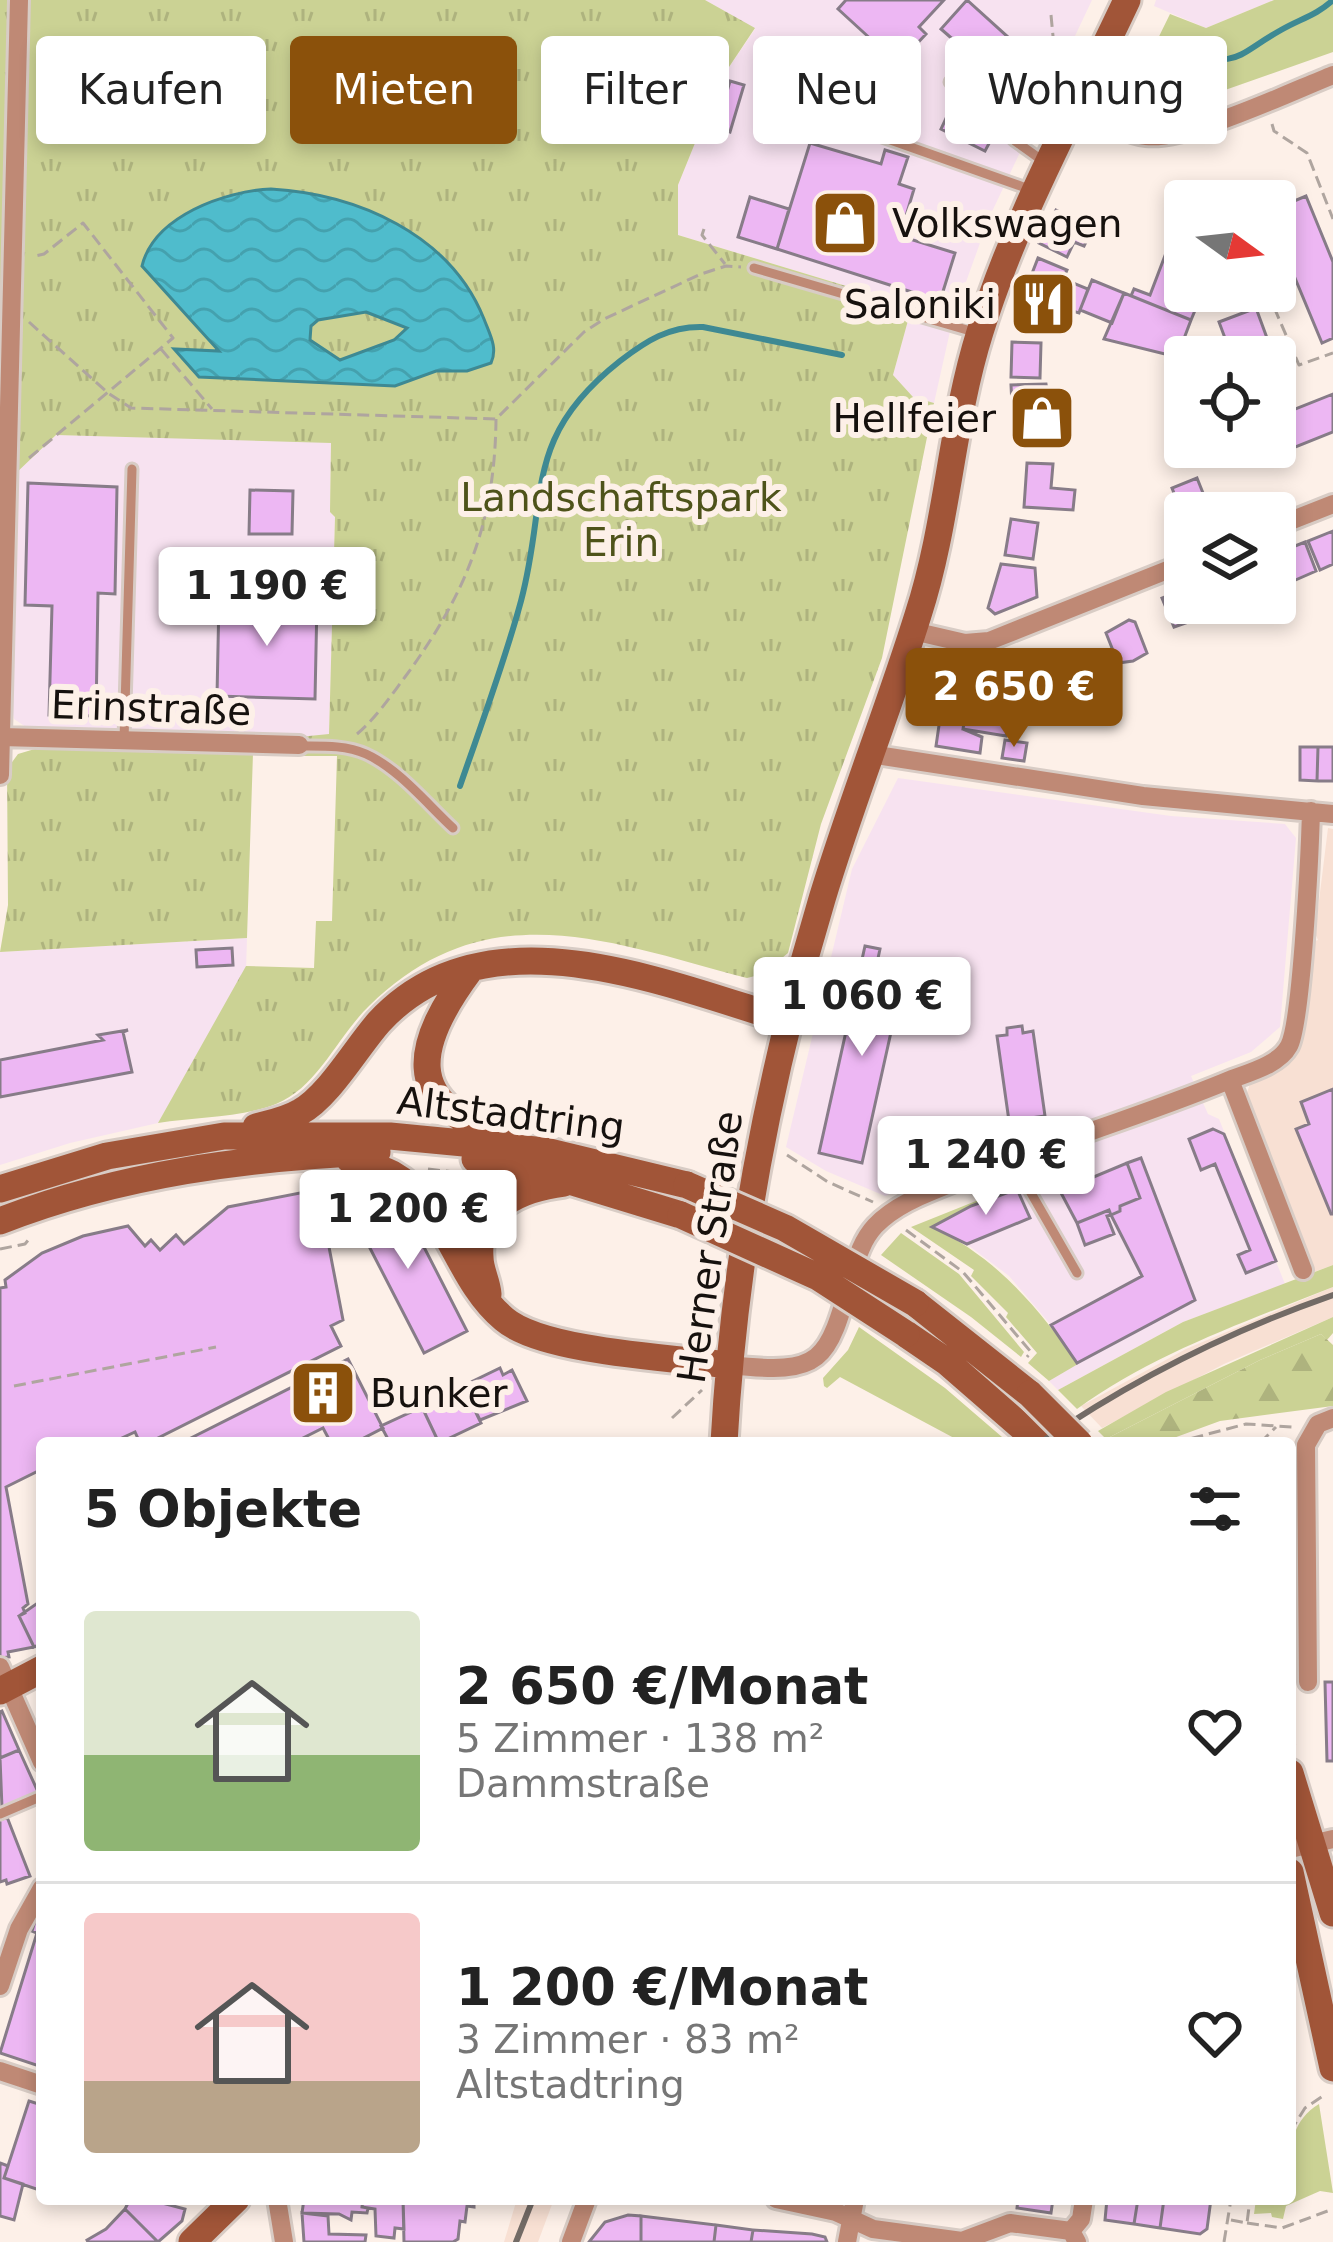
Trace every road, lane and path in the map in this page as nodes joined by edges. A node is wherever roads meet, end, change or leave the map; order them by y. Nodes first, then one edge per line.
1 (19, 0) edge
2 (1127, 0) edge
3 (1051, 15) dead end
4 (1053, 36) edge
5 (1110, 36) edge
6 (1333, 75) edge
7 (1265, 102) junction
8 (1227, 114) edge
9 (902, 144) edge
10 (1019, 144) edge
11 (1058, 144) edge
12 (1048, 164) junction
13 (1034, 191) junction
14 (1333, 219) edge
15 (704, 229) dead end
16 (13, 259) junction
17 (726, 266) junction
18 (754, 268) joint
19 (1276, 312) edge
20 (11, 313) junction
21 (979, 334) junction
22 (161, 349) junction
23 (1333, 353) edge
24 (109, 393) junction
25 (213, 410) junction
26 (496, 419) junction
27 (132, 469) dead end
28 (8, 476) junction
29 (1333, 503) edge
30 (1296, 518) edge
31 (1164, 571) edge
32 (913, 631) junction
33 (1, 737) edge
34 (124, 740) junction
35 (299, 746) joint
36 (342, 747) junction
37 (869, 754) junction
38 (0, 775) edge
39 (1311, 811) junction
40 (1333, 814) edge
41 (453, 828) dead end
42 (470, 970) junction
43 (789, 1021) junction
44 (1230, 1080) junction
45 (224, 1136) junction
46 (546, 1150) junction
47 (787, 1155) dead end
48 (339, 1156) junction
49 (1019, 1157) junction
50 (572, 1182) junction
51 (0, 1189) edge
52 (879, 1207) dead end
53 (0, 1221) edge
54 (912, 1234) dead end
55 (1303, 1270) dead end
56 (1077, 1273) dead end
57 (490, 1304) junction
58 (216, 1347) dead end
59 (1031, 1352) dead end
60 (729, 1365) junction
61 (14, 1386) dead end
62 (672, 1418) dead end
63 (1333, 1418) edge
64 (724, 1437) edge
65 (1033, 1437) edge
66 (1073, 1437) edge
67 (1197, 1437) edge
68 (1266, 1437) edge
69 (36, 1671) edge
70 (2, 1682) edge
71 (1308, 1682) dead end
72 (36, 1750) edge
73 (1296, 1790) edge
74 (36, 1799) edge
75 (0, 1814) edge
76 (1318, 1854) edge
77 (36, 1897) edge
78 (1296, 1903) edge
79 (1333, 1913) edge
80 (7, 1939) edge
81 (0, 1986) edge
82 (1333, 2068) edge
83 (0, 2071) edge
84 (36, 2083) edge
85 (1323, 2096) dead end
86 (1296, 2122) edge
87 (230, 2205) edge
88 (278, 2205) edge
89 (585, 2205) edge
90 (804, 2205) edge
91 (854, 2205) edge
92 (1083, 2205) edge
93 (1230, 2205) edge
94 (1249, 2205) edge
95 (1333, 2210) edge
96 (1228, 2220) junction
97 (851, 2221) junction
98 (1246, 2223) junction
99 (1074, 2236) edge
100 (192, 2242) edge
101 (284, 2242) edge
102 (571, 2242) edge
103 (847, 2242) edge
104 (1224, 2242) edge

1 - 16 street, Erinstraße
2 - 5 main road, Herner Straße
3 - 4 path
6 - 7 street
7 - 8 street
7 - 14 path
9 - 13 lane
10 - 12 lane
11 - 12 main road, Herner Straße
12 - 13 main road, Herner Straße
13 - 21 main road, Herner Straße
15 - 17 path
16 - 20 street, Erinstraße
16 - 22 path
17 - 18 path
17 - 26 path
18 - 21 lane
19 - 23 path
20 - 24 path
20 - 28 street, Erinstraße
21 - 32 main road, Herner Straße
22 - 24 path
22 - 25 path
24 - 25 path
24 - 28 path
25 - 26 path
26 - 36 path
27 - 34 lane
28 - 33 street, Erinstraße
29 - 30 street
31 - 32 street
32 - 37 main road, Herner Straße
33 - 34 street, Erinstraße
33 - 38 street, Erinstraße
34 - 35 street, Erinstraße
35 - 36 lane
36 - 41 lane
37 - 39 street
37 - 43 main road, Herner Straße
39 - 40 street
39 - 44 street
42 - 43 main road
42 - 45 main road
42 - 46 main road
43 - 60 main road, Herner Straße
44 - 49 street
44 - 55 street
45 - 46 main road, Altstadtring
45 - 51 main road, Altstadtring
46 - 66 main road, Altstadtring, bridge
47 - 52 path
48 - 50 main road, Altstadtring
48 - 53 main road, Altstadtring
48 - 57 main road
49 - 56 lane
49 - 60 street
50 - 57 main road
50 - 65 main road, Altstadtring, bridge
54 - 59 path
57 - 60 main road
58 - 61 path
60 - 62 path
60 - 64 main road, Herner Straße
63 - 71 street
67 - 68 path
69 - 70 main road
70 - 72 street
73 - 76 main road
74 - 75 lane
76 - 79 main road
77 - 80 street
78 - 82 main road
80 - 81 street
83 - 84 street
85 - 86 path
87 - 100 main road
88 - 101 street
89 - 102 street
90 - 97 street
91 - 97 street
92 - 99 street
93 - 96 path
94 - 98 path
95 - 98 path
96 - 98 path
96 - 104 path
97 - 99 street
97 - 103 street

